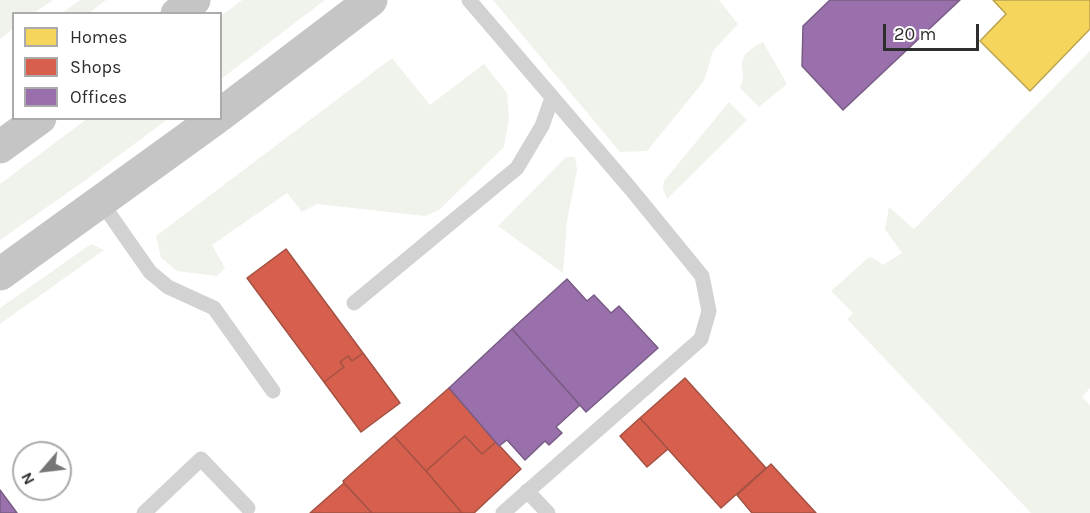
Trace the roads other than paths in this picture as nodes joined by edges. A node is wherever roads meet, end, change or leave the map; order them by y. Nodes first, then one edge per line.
1 (194, 0) edge
2 (371, 0) edge
3 (468, 0) edge
4 (179, 12) edge
5 (552, 98) junction
6 (222, 113) edge
7 (37, 120) edge
8 (213, 120) edge
9 (0, 147) edge
10 (101, 202) junction
11 (0, 274) edge
12 (354, 303) dead end
13 (273, 391) dead end
14 (527, 491) junction
15 (248, 508) dead end
16 (144, 513) edge
17 (503, 513) edge
18 (548, 513) edge

1 - 4 main road
2 - 6 main road
3 - 5 lane
5 - 12 lane
5 - 14 lane
7 - 9 main road
8 - 10 main road
10 - 11 main road
10 - 13 lane
14 - 17 lane
14 - 18 lane
15 - 16 lane

